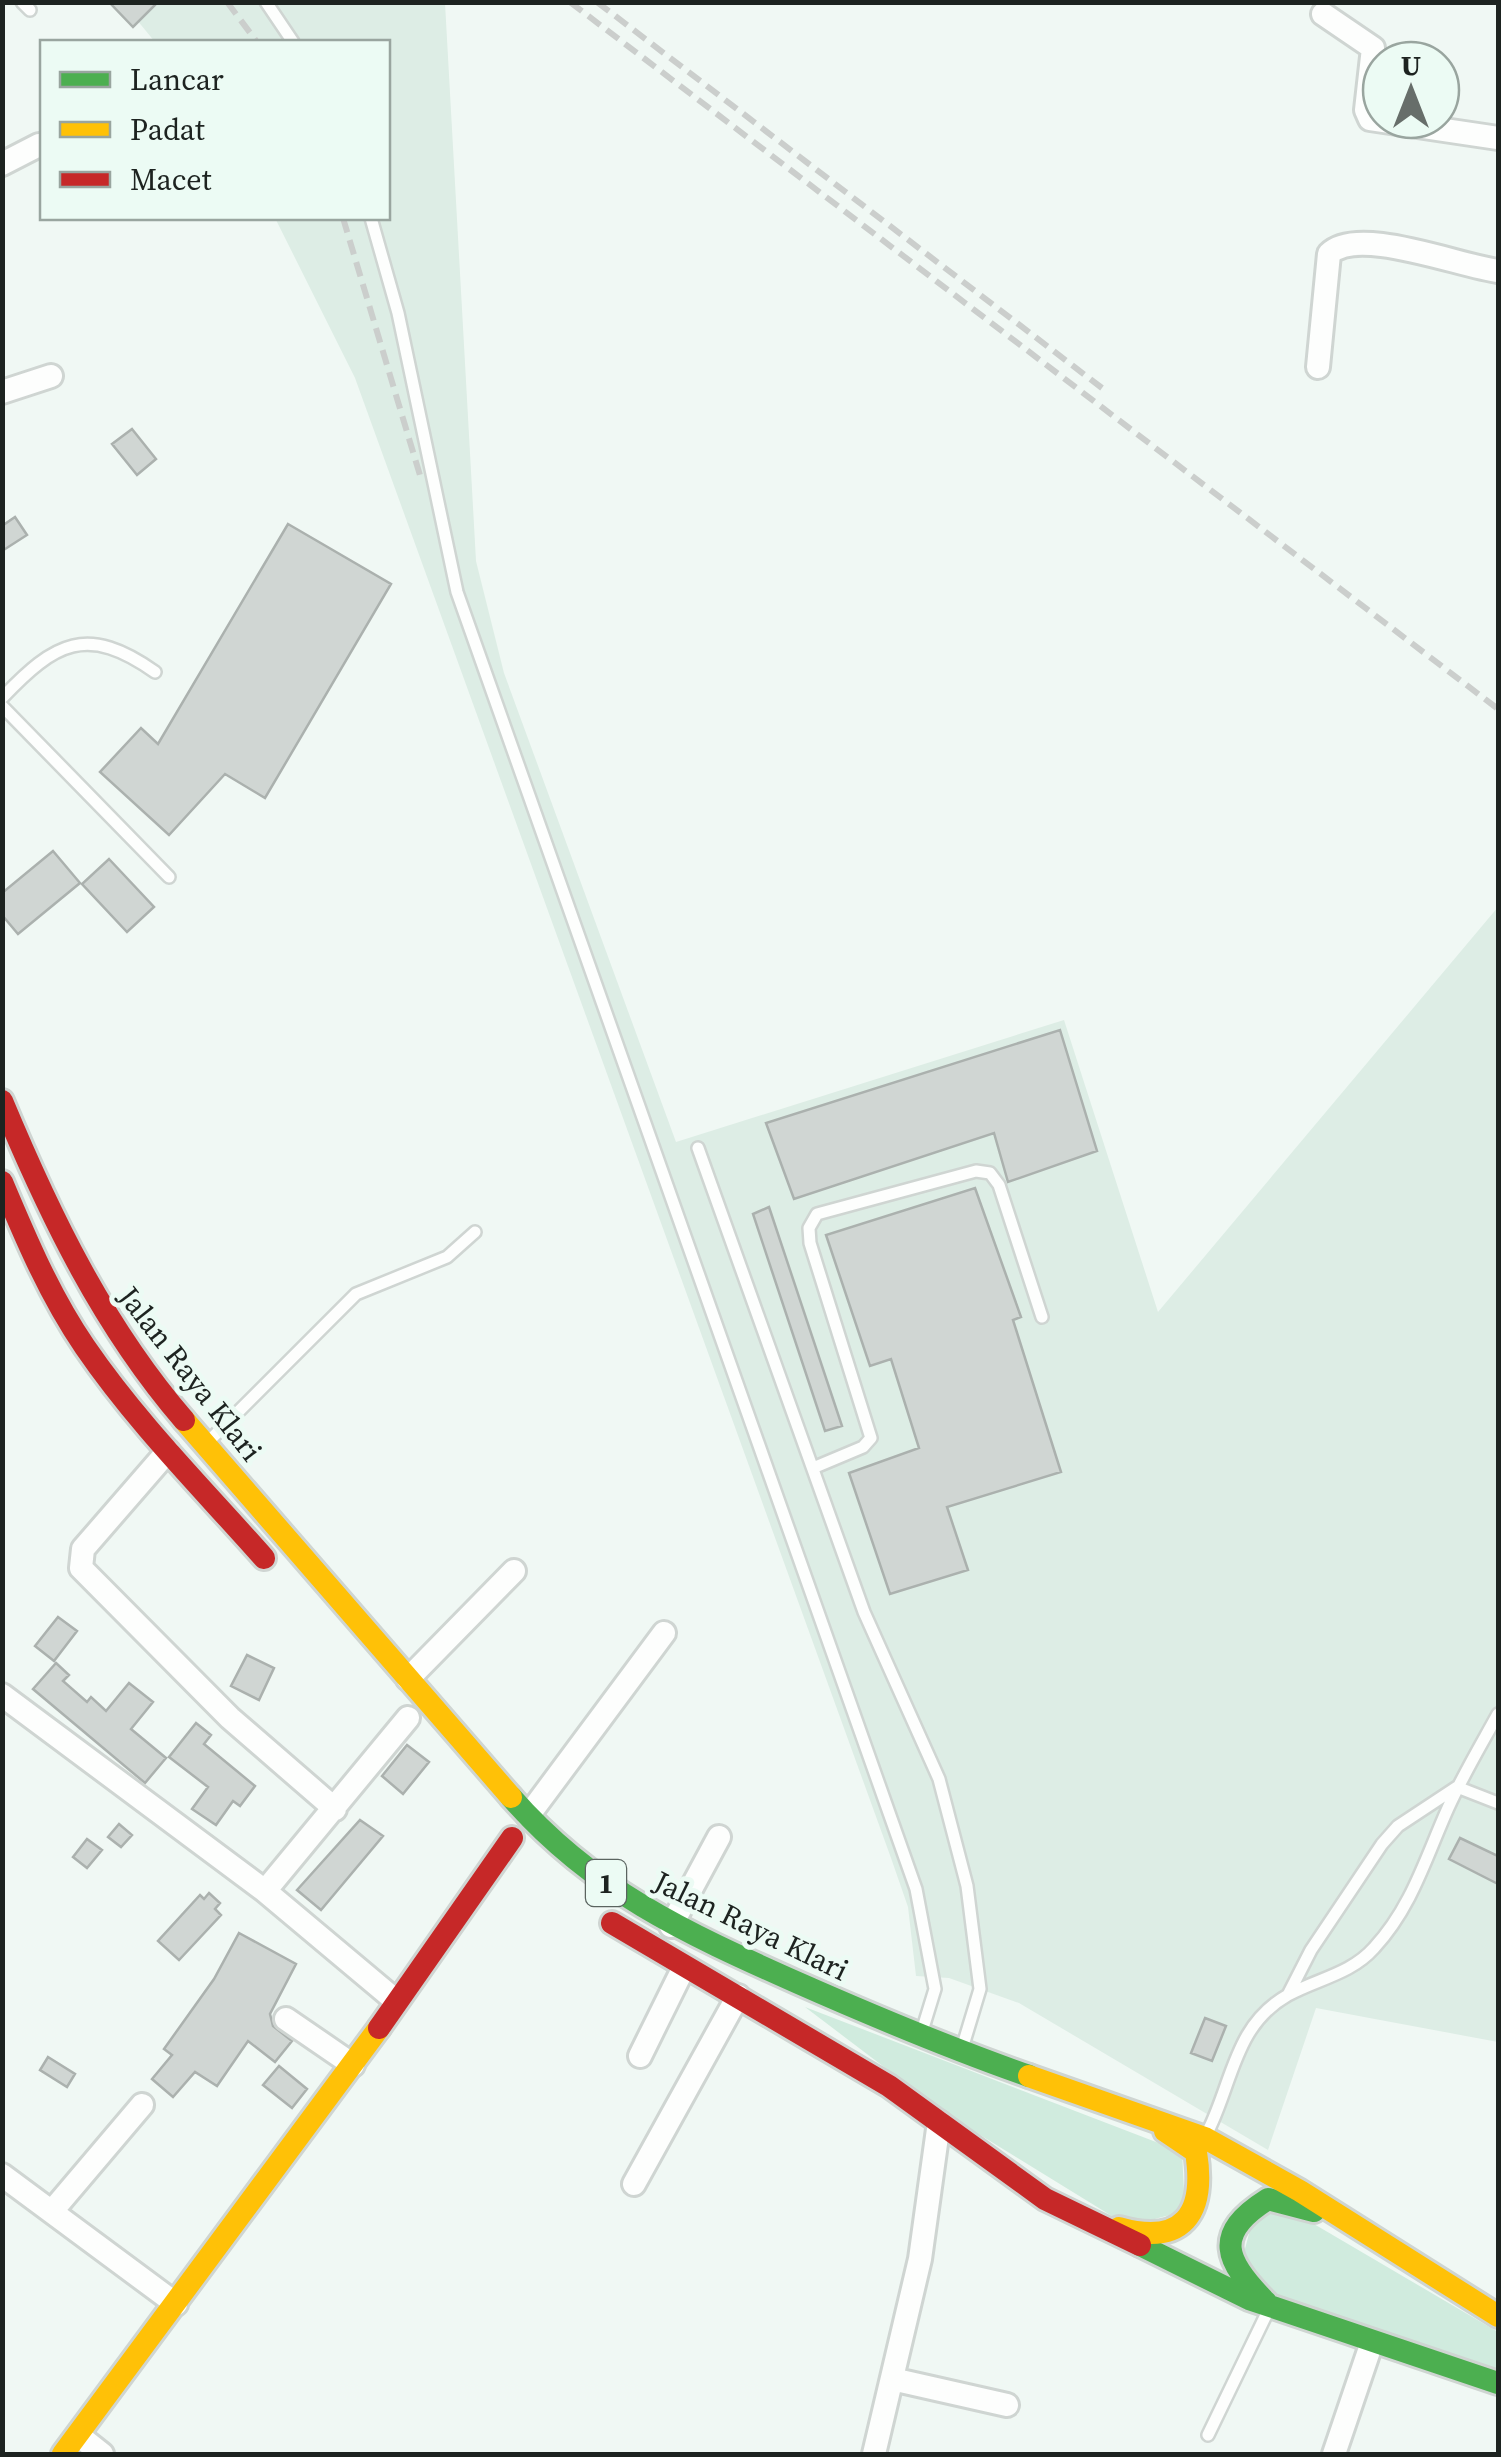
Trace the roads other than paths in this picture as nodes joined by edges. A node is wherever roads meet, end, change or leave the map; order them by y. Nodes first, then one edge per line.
1 (266, 2) edge
2 (1322, 14) dead end
3 (292, 40) edge
4 (1498, 138) edge
5 (38, 145) dead end
6 (2, 164) edge
7 (372, 220) edge
8 (1498, 271) edge
9 (1318, 367) dead end
10 (51, 376) dead end
11 (2, 392) edge
12 (155, 672) dead end
13 (2, 698) edge
14 (2, 706) edge
15 (169, 877) dead end
16 (2, 1101) edge
17 (698, 1148) dead end
18 (2, 1182) edge
19 (474, 1232) dead end
20 (1042, 1317) dead end
21 (204, 1445) junction
22 (168, 1451) junction
23 (812, 1468) junction
24 (275, 1570) dead end
25 (514, 1572) dead end
26 (664, 1633) dead end
27 (408, 1679) junction
28 (2, 1695) edge
29 (1498, 1714) edge
30 (408, 1718) dead end
31 (1458, 1786) junction
32 (1498, 1803) edge
33 (335, 1809) junction
34 (528, 1816) junction
35 (719, 1837) dead end
36 (512, 1838) dead end
37 (265, 1892) junction
38 (597, 1912) dead end
39 (671, 1926) junction
40 (684, 1967) junction
41 (738, 1996) junction
42 (1288, 1996) junction
43 (395, 2000) junction
44 (286, 2019) dead end
45 (919, 2037) junction
46 (962, 2051) junction
47 (640, 2056) dead end
48 (353, 2064) junction
49 (1050, 2082) junction
50 (142, 2105) dead end
51 (939, 2122) junction
52 (1205, 2138) junction
53 (2, 2175) edge
54 (634, 2184) dead end
55 (1045, 2199) junction
56 (53, 2210) junction
57 (1357, 2226) junction
58 (176, 2304) junction
59 (1270, 2305) junction
60 (1498, 2316) edge
61 (1372, 2342) junction
62 (892, 2379) junction
63 (1498, 2383) edge
64 (1007, 2405) dead end
65 (78, 2435) junction
66 (1208, 2435) dead end
67 (63, 2454) edge
68 (102, 2454) edge
69 (874, 2454) edge
70 (1334, 2454) edge

1 - 3 lane
2 - 4 street
5 - 6 street
7 - 45 lane
8 - 9 street
10 - 11 street
12 - 13 lane
14 - 15 lane
16 - 21 main road, Jalan Raya Klari / 1
17 - 23 lane
18 - 22 main road, Jalan Raya Klari
19 - 21 lane
20 - 23 lane
21 - 27 main road, Jalan Raya Klari / 1
22 - 24 main road, Jalan Raya Klari
22 - 33 street
23 - 46 lane
25 - 27 street
26 - 34 street
27 - 34 main road, Jalan Raya Klari / 1
28 - 37 street
29 - 31 lane
30 - 33 street
31 - 32 lane
31 - 42 lane
31 - 42 lane
33 - 37 street
34 - 39 main road, Jalan Raya Klari / 1
35 - 39 street
36 - 43 main road
37 - 43 street
38 - 40 main road, Jalan Raya Klari / 1
39 - 45 main road, Jalan Raya Klari / 1
40 - 41 main road, Jalan Raya Klari / 1
40 - 47 street
41 - 51 main road, Jalan Raya Klari / 1
41 - 54 street
42 - 52 lane
43 - 48 main road
44 - 48 street
45 - 46 main road, Jalan Raya Klari / 1
46 - 49 main road, Jalan Raya Klari / 1
48 - 58 main road
49 - 52 main road, Jalan Raya Klari / 1
49 - 55 main road
50 - 56 street
51 - 55 main road, Jalan Raya Klari / 1
51 - 62 street
52 - 57 main road, Jalan Raya Klari / 1
53 - 56 street
55 - 59 main road, Jalan Raya Klari / 1
56 - 58 street
57 - 59 main road
57 - 60 main road, Jalan Raya Klari / 1
58 - 65 main road
59 - 61 main road, Jalan Raya Klari / 1
59 - 66 lane
61 - 63 main road, Jalan Raya Klari / 1
61 - 70 street
62 - 64 street
62 - 69 street
65 - 67 main road
65 - 68 street

